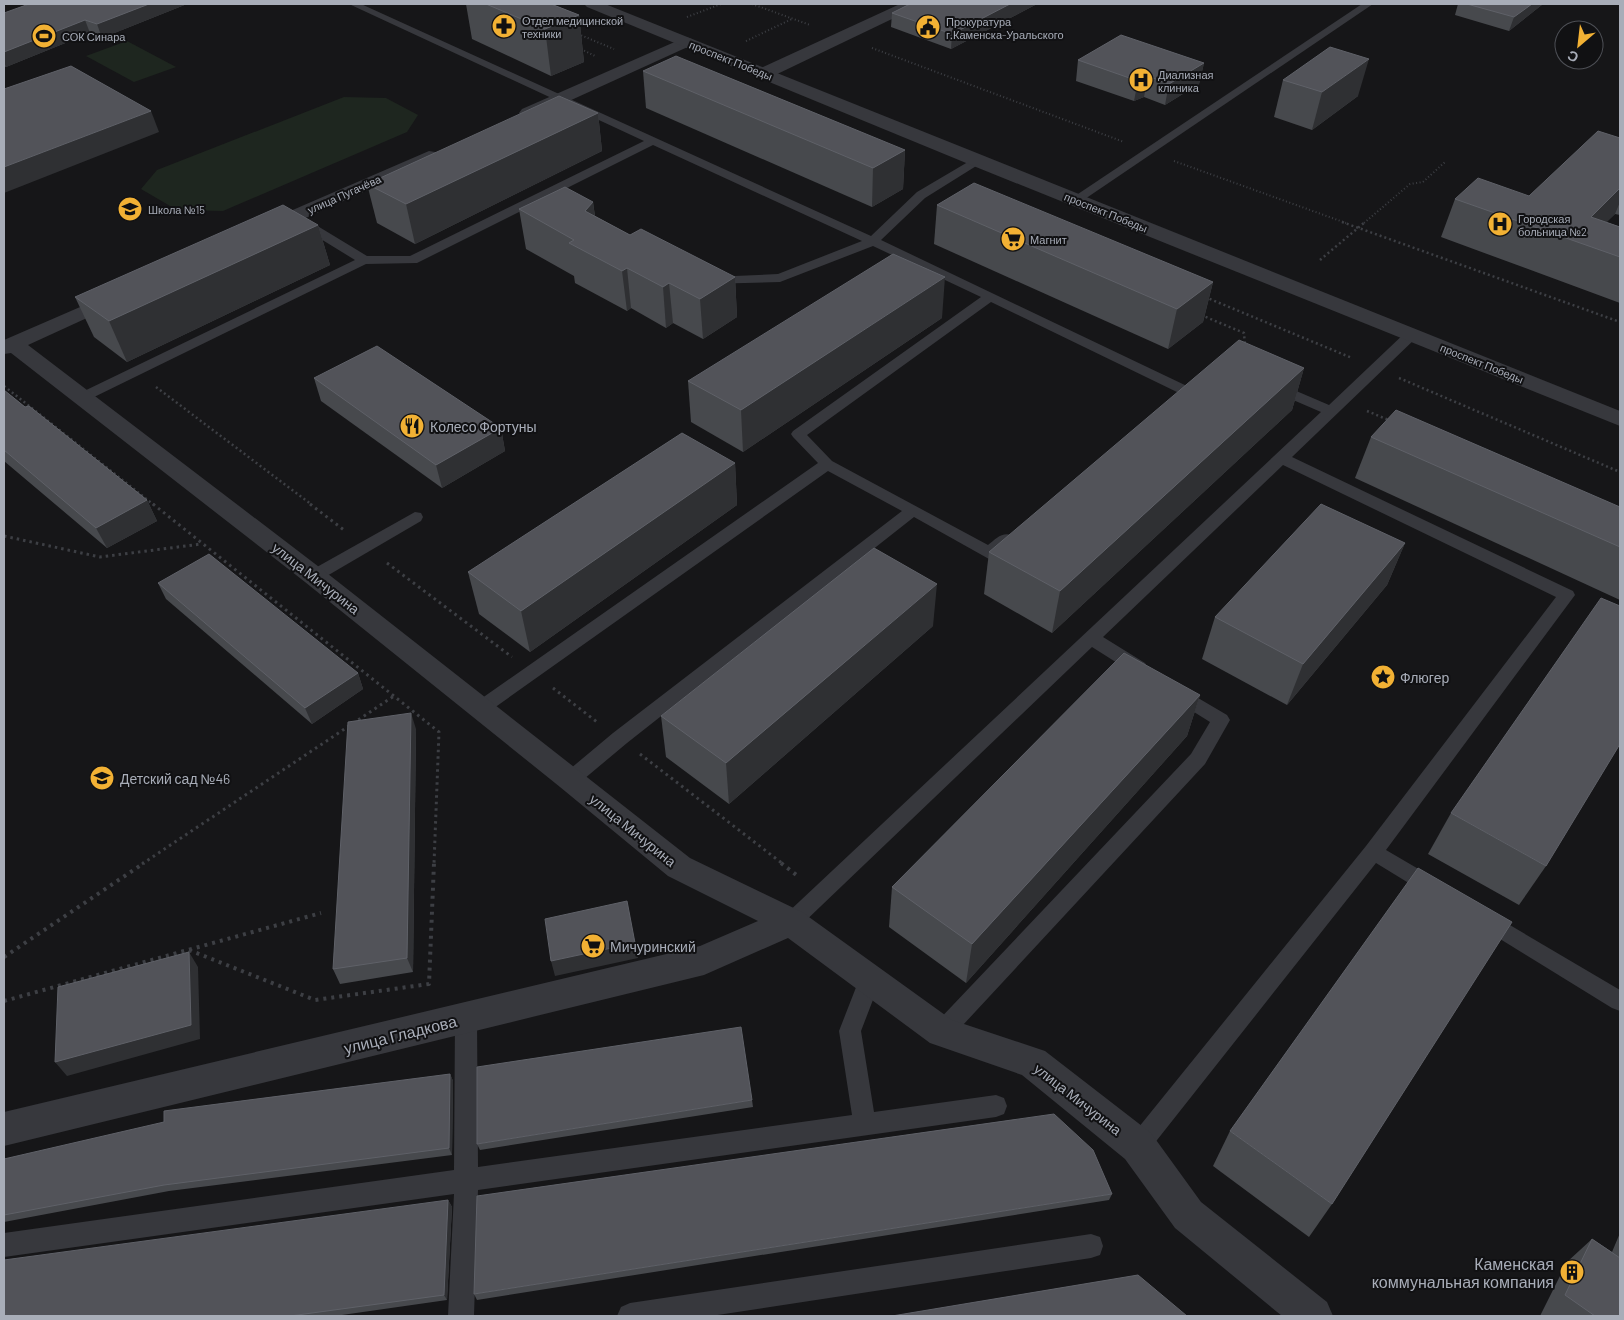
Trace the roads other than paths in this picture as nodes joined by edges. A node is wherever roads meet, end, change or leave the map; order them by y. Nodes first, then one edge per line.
1 (354, 4) edge
2 (592, 4) edge
3 (912, 4) edge
4 (1368, 4) edge
5 (686, 42) junction
6 (766, 73) junction
7 (559, 99) junction
8 (515, 118) edge
9 (652, 141) junction
10 (444, 150) edge
11 (977, 161) junction
12 (1076, 200) junction
13 (293, 216) junction
14 (248, 237) edge
15 (873, 241) junction
16 (364, 260) junction
17 (701, 282) edge
18 (130, 290) edge
19 (990, 296) junction
20 (1412, 334) junction
21 (8, 346) edge
22 (1198, 379) edge
23 (1262, 381) edge
24 (1184, 390) junction
25 (82, 397) junction
26 (1170, 403) edge
27 (1337, 406) junction
28 (1620, 419) edge
29 (1282, 458) junction
30 (826, 464) junction
31 (913, 510) junction
32 (415, 517) dead end
33 (1019, 528) edge
34 (314, 576) junction
35 (1091, 638) junction
36 (481, 708) junction
37 (571, 779) junction
38 (1374, 852) junction
39 (791, 922) junction
40 (870, 979) junction
41 (1620, 1001) edge
42 (466, 1018) junction
43 (942, 1032) junction
44 (996, 1106) dead end
45 (865, 1124) junction
46 (4, 1129) edge
47 (1138, 1146) junction
48 (466, 1180) junction
49 (4, 1245) edge
50 (1091, 1246) dead end
51 (461, 1316) edge
52 (630, 1316) edge
53 (1313, 1316) edge

1 - 7 lane
2 - 5 street, проспект Победы
3 - 6 street
4 - 12 lane
5 - 6 street, проспект Победы
5 - 7 street
6 - 11 street, проспект Победы
7 - 8 street
7 - 9 lane
9 - 15 lane
9 - 16 lane
10 - 13 street, улица Пугачёва
11 - 12 street, проспект Победы
11 - 15 lane
12 - 20 street, проспект Победы
13 - 14 street, улица Пугачёва
13 - 16 lane
15 - 17 lane
15 - 19 lane
16 - 25 lane
18 - 21 street
19 - 24 lane
19 - 30 lane
20 - 27 lane
20 - 28 street, проспект Победы
21 - 25 street, улица Мичурина
22 - 24 lane
23 - 27 lane
24 - 26 lane
25 - 34 street, улица Мичурина
27 - 29 lane
29 - 35 lane
29 - 38 lane
30 - 31 lane
30 - 36 lane
31 - 33 lane
31 - 37 lane
32 - 34 lane
34 - 36 street, улица Мичурина
35 - 39 lane
35 - 43 lane
36 - 37 street, улица Мичурина
37 - 39 street, улица Мичурина
38 - 41 lane
38 - 47 lane
39 - 40 street, улица Мичурина
39 - 42 street, улица Гладкова
40 - 43 street, улица Мичурина
40 - 45 lane
42 - 46 street, улица Гладкова
42 - 48 lane
43 - 47 street, улица Мичурина
44 - 45 lane
45 - 48 lane
47 - 53 street, улица Мичурина
48 - 49 lane
48 - 51 lane
50 - 52 lane

